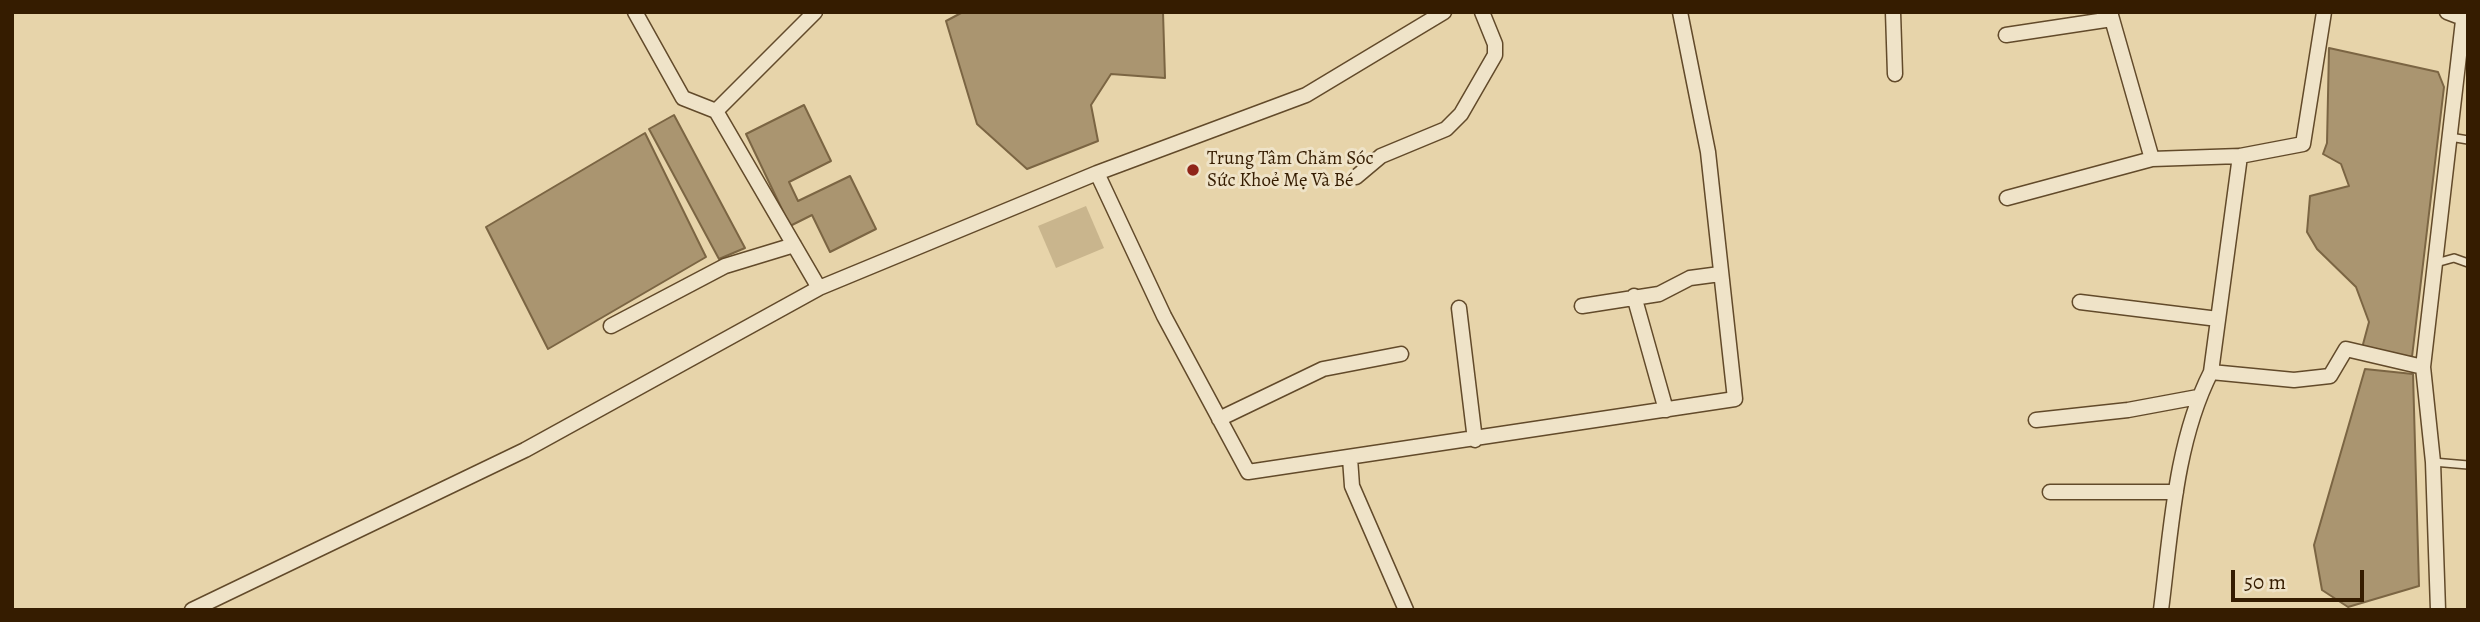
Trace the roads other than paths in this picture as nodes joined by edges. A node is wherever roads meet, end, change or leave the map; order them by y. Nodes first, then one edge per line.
1 (635, 12) edge
2 (815, 12) edge
3 (1482, 12) edge
4 (1680, 12) edge
5 (1893, 12) edge
6 (2324, 12) edge
7 (2447, 12) edge
8 (1434, 15) edge
9 (2111, 15) edge
10 (2465, 17) edge
11 (2006, 35) dead end
12 (1895, 74) dead end
13 (716, 111) junction
14 (2451, 138) junction
15 (2468, 139) edge
16 (2240, 156) junction
17 (2152, 159) junction
18 (1097, 173) junction
19 (1356, 177) dead end
20 (2007, 198) dead end
21 (794, 245) junction
22 (2437, 263) junction
23 (2468, 263) edge
24 (1720, 274) junction
25 (819, 288) junction
26 (1634, 296) junction
27 (2080, 302) dead end
28 (1582, 306) dead end
29 (1459, 308) dead end
30 (2218, 318) junction
31 (611, 326) dead end
32 (1401, 354) dead end
33 (2423, 367) junction
34 (2211, 372) junction
35 (2198, 397) junction
36 (1666, 410) junction
37 (1219, 419) junction
38 (2036, 420) dead end
39 (1475, 440) junction
40 (1350, 457) junction
41 (2433, 462) junction
42 (2468, 465) edge
43 (2050, 492) dead end
44 (2176, 492) junction
45 (192, 610) edge
46 (1406, 610) edge
47 (2161, 610) edge
48 (2438, 610) edge

1 - 13 street
2 - 13 street
3 - 19 street
4 - 24 street
5 - 12 street
6 - 16 street
7 - 10 street
8 - 18 street
9 - 11 street
9 - 17 street
10 - 14 street
13 - 21 street
14 - 15 lane
14 - 22 street
16 - 17 street
16 - 30 street
17 - 20 street
18 - 25 street
18 - 37 street
21 - 25 street
21 - 31 street
22 - 23 lane
22 - 33 street
24 - 26 street
24 - 36 street
25 - 45 street
26 - 28 street
26 - 36 street
27 - 30 street
29 - 39 street
30 - 34 street
32 - 37 street
33 - 34 street
33 - 41 street
34 - 35 street
35 - 38 street
35 - 44 street
36 - 39 street
37 - 40 street
39 - 40 street
40 - 46 street
41 - 42 lane
41 - 48 street
43 - 44 street
44 - 47 street

